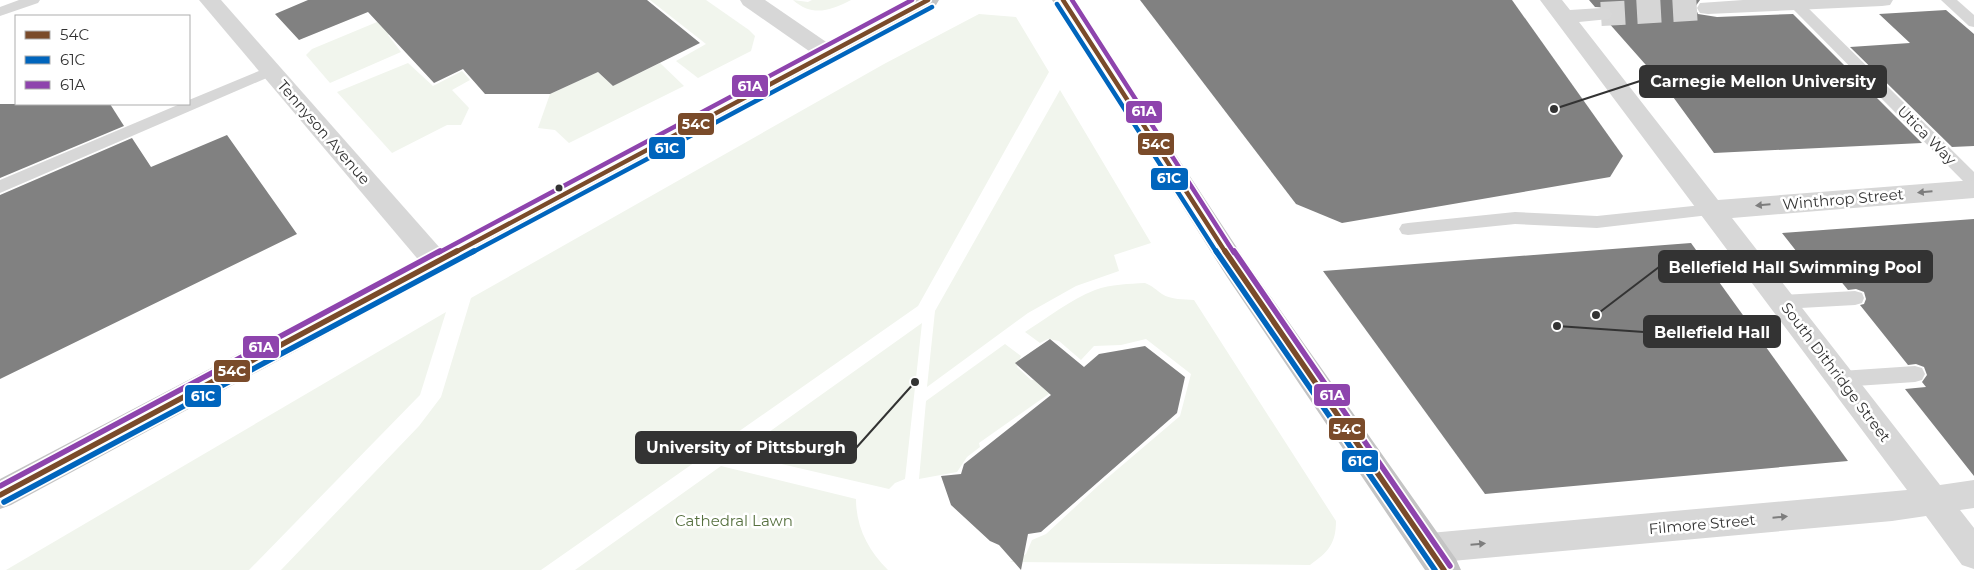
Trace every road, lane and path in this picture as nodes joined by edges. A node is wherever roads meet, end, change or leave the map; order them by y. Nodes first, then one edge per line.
1 (33, 0) edge
2 (210, 0) edge
3 (751, 0) edge
4 (928, 0) edge
5 (1063, 0) edge
6 (1882, 0) edge
7 (1948, 0) edge
8 (1795, 3) junction
9 (1708, 8) tunnel mouth
10 (1557, 9) edge
11 (0, 12) edge
12 (1601, 14) tunnel mouth
13 (1974, 22) edge
14 (827, 53) junction
15 (271, 71) junction
16 (1974, 182) edge
17 (0, 187) edge
18 (1974, 189) edge
19 (1712, 210) junction
20 (1408, 229) dead end
21 (438, 263) junction
22 (1855, 298) dead end
23 (1782, 302) junction
24 (1915, 374) dead end
25 (1841, 379) junction
26 (1974, 494) edge
27 (0, 496) edge
28 (1934, 501) junction
29 (1974, 554) edge
30 (1437, 559) edge

1 - 11 lane
2 - 15 street, Tennyson Avenue
3 - 14 street
4 - 14 highway
5 - 30 highway
6 - 8 street
7 - 13 lane
8 - 9 street
8 - 16 lane, Utica Way
10 - 12 street
10 - 19 street, South Dithridge Street
14 - 21 highway
15 - 17 lane
15 - 21 street, Tennyson Avenue
18 -> 19 street, Winthrop Street
19 - 20 lane
19 - 23 street, South Dithridge Street
21 - 27 highway
22 - 23 lane
23 - 25 street, South Dithridge Street
24 - 25 lane
25 - 28 street, South Dithridge Street
26 - 28 street, Filmore Street
28 - 29 street, South Dithridge Street
30 -> 28 street, Filmore Street

